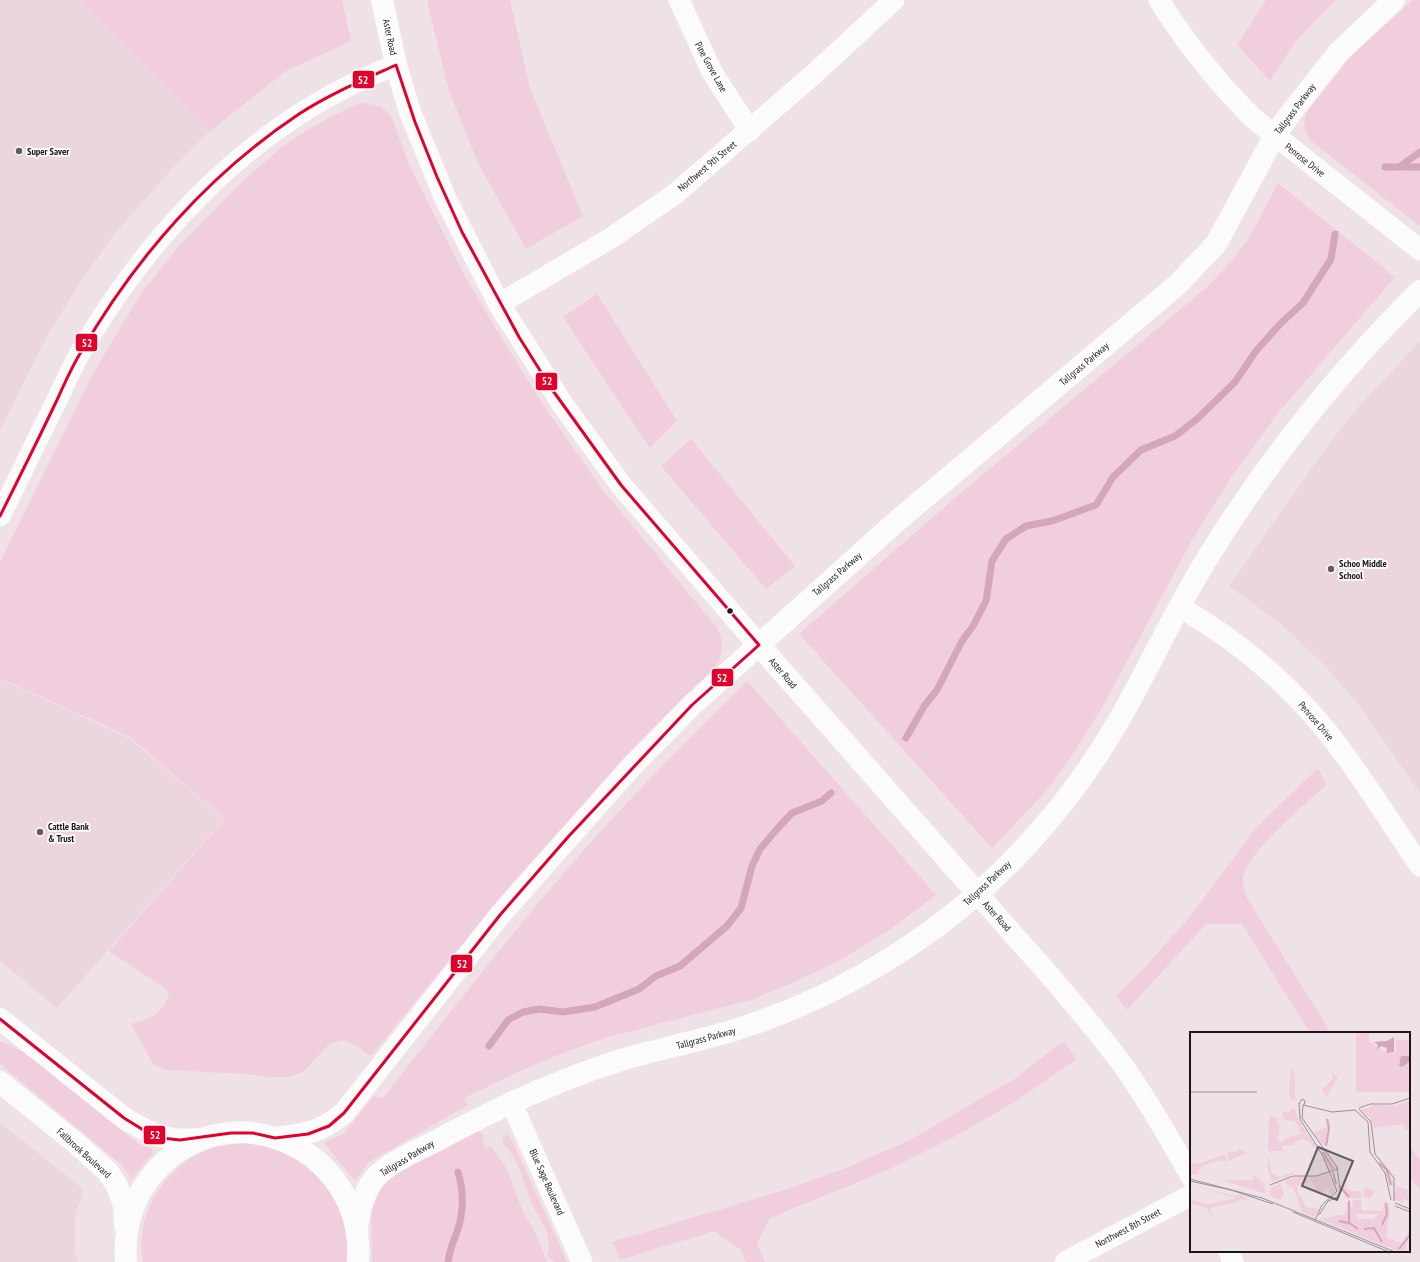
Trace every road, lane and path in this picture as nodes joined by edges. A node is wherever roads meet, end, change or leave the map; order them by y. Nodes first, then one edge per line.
1 (382, 0) edge
2 (679, 0) edge
3 (894, 0) edge
4 (1159, 0) edge
5 (1394, 0) edge
6 (396, 65) junction
7 (750, 131) junction
8 (1275, 135) junction
9 (1420, 250) edge
10 (1420, 291) edge
11 (499, 304) junction
12 (0, 516) edge
13 (1181, 608) junction
14 (759, 645) junction
15 (1420, 866) edge
16 (977, 893) junction
17 (0, 1019) edge
18 (0, 1082) edge
19 (511, 1102) junction
20 (209, 1138) junction
21 (275, 1138) junction
22 (1190, 1174) edge
23 (1190, 1196) edge
24 (357, 1226) junction
25 (1229, 1252) edge
26 (126, 1255) edge
27 (358, 1262) edge
28 (582, 1262) edge
29 (1065, 1262) edge
30 (1234, 1262) edge

1 - 6 street, Aster Road
2 - 7 street, Pine Grove Lane
3 - 7 street, Northwest 9th Street
4 - 8 street, Penrose Drive
5 - 8 street, Tallgrass Parkway
6 - 11 street, Aster Road
6 - 12 street
7 - 11 street, Northwest 9th Street
8 - 9 street, Penrose Drive
8 - 14 street, Tallgrass Parkway
10 - 13 street, Tallgrass Parkway
11 - 14 street, Aster Road
13 - 15 street, Penrose Drive
13 - 16 street, Tallgrass Parkway
14 - 16 street, Aster Road
14 - 21 street, Tallgrass Parkway
16 - 19 street, Tallgrass Parkway
16 - 22 street, Aster Road
17 - 20 street
18 - 26 street, Fallbrook Boulevard
19 - 24 street, Tallgrass Parkway
19 - 28 street, Blue Sage Boulevard
20 - 21 street
20 - 26 street
21 - 24 street
23 - 29 street, Northwest 8th Street
24 - 27 street
25 - 30 street

